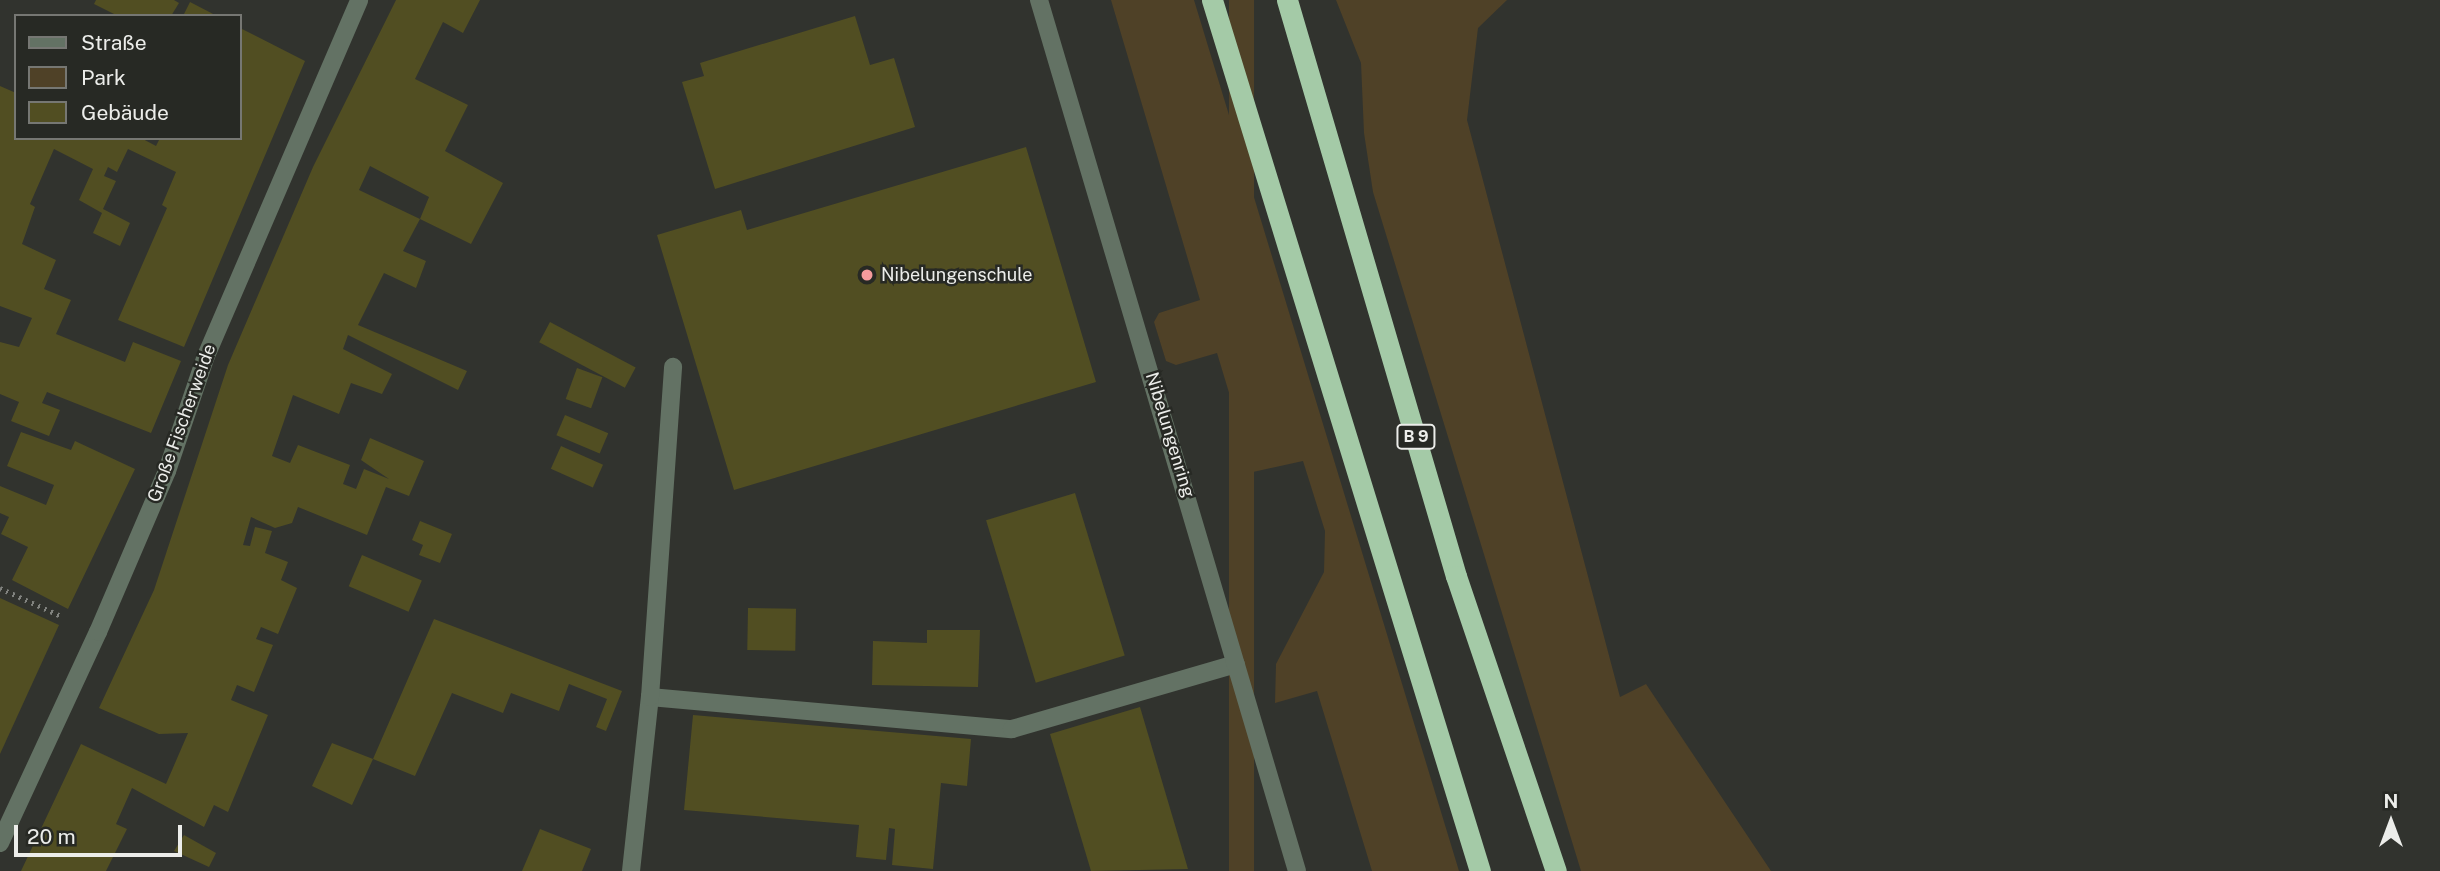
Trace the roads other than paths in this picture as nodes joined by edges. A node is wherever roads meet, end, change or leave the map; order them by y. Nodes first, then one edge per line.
1 (359, 0) edge
2 (1039, 0) edge
3 (1212, 0) edge
4 (1287, 0) edge
5 (673, 367) dead end
6 (1236, 664) junction
7 (650, 697) junction
8 (0, 843) edge
9 (631, 871) edge
10 (1297, 871) edge
11 (1480, 871) edge
12 (1556, 871) edge

1 - 8 street, Große Fischerweide
2 - 6 street, Nibelungenring
3 - 11 highway
4 - 12 highway, B 9
5 - 7 street
6 - 7 street
6 - 10 street, Nibelungenring
7 - 9 street

